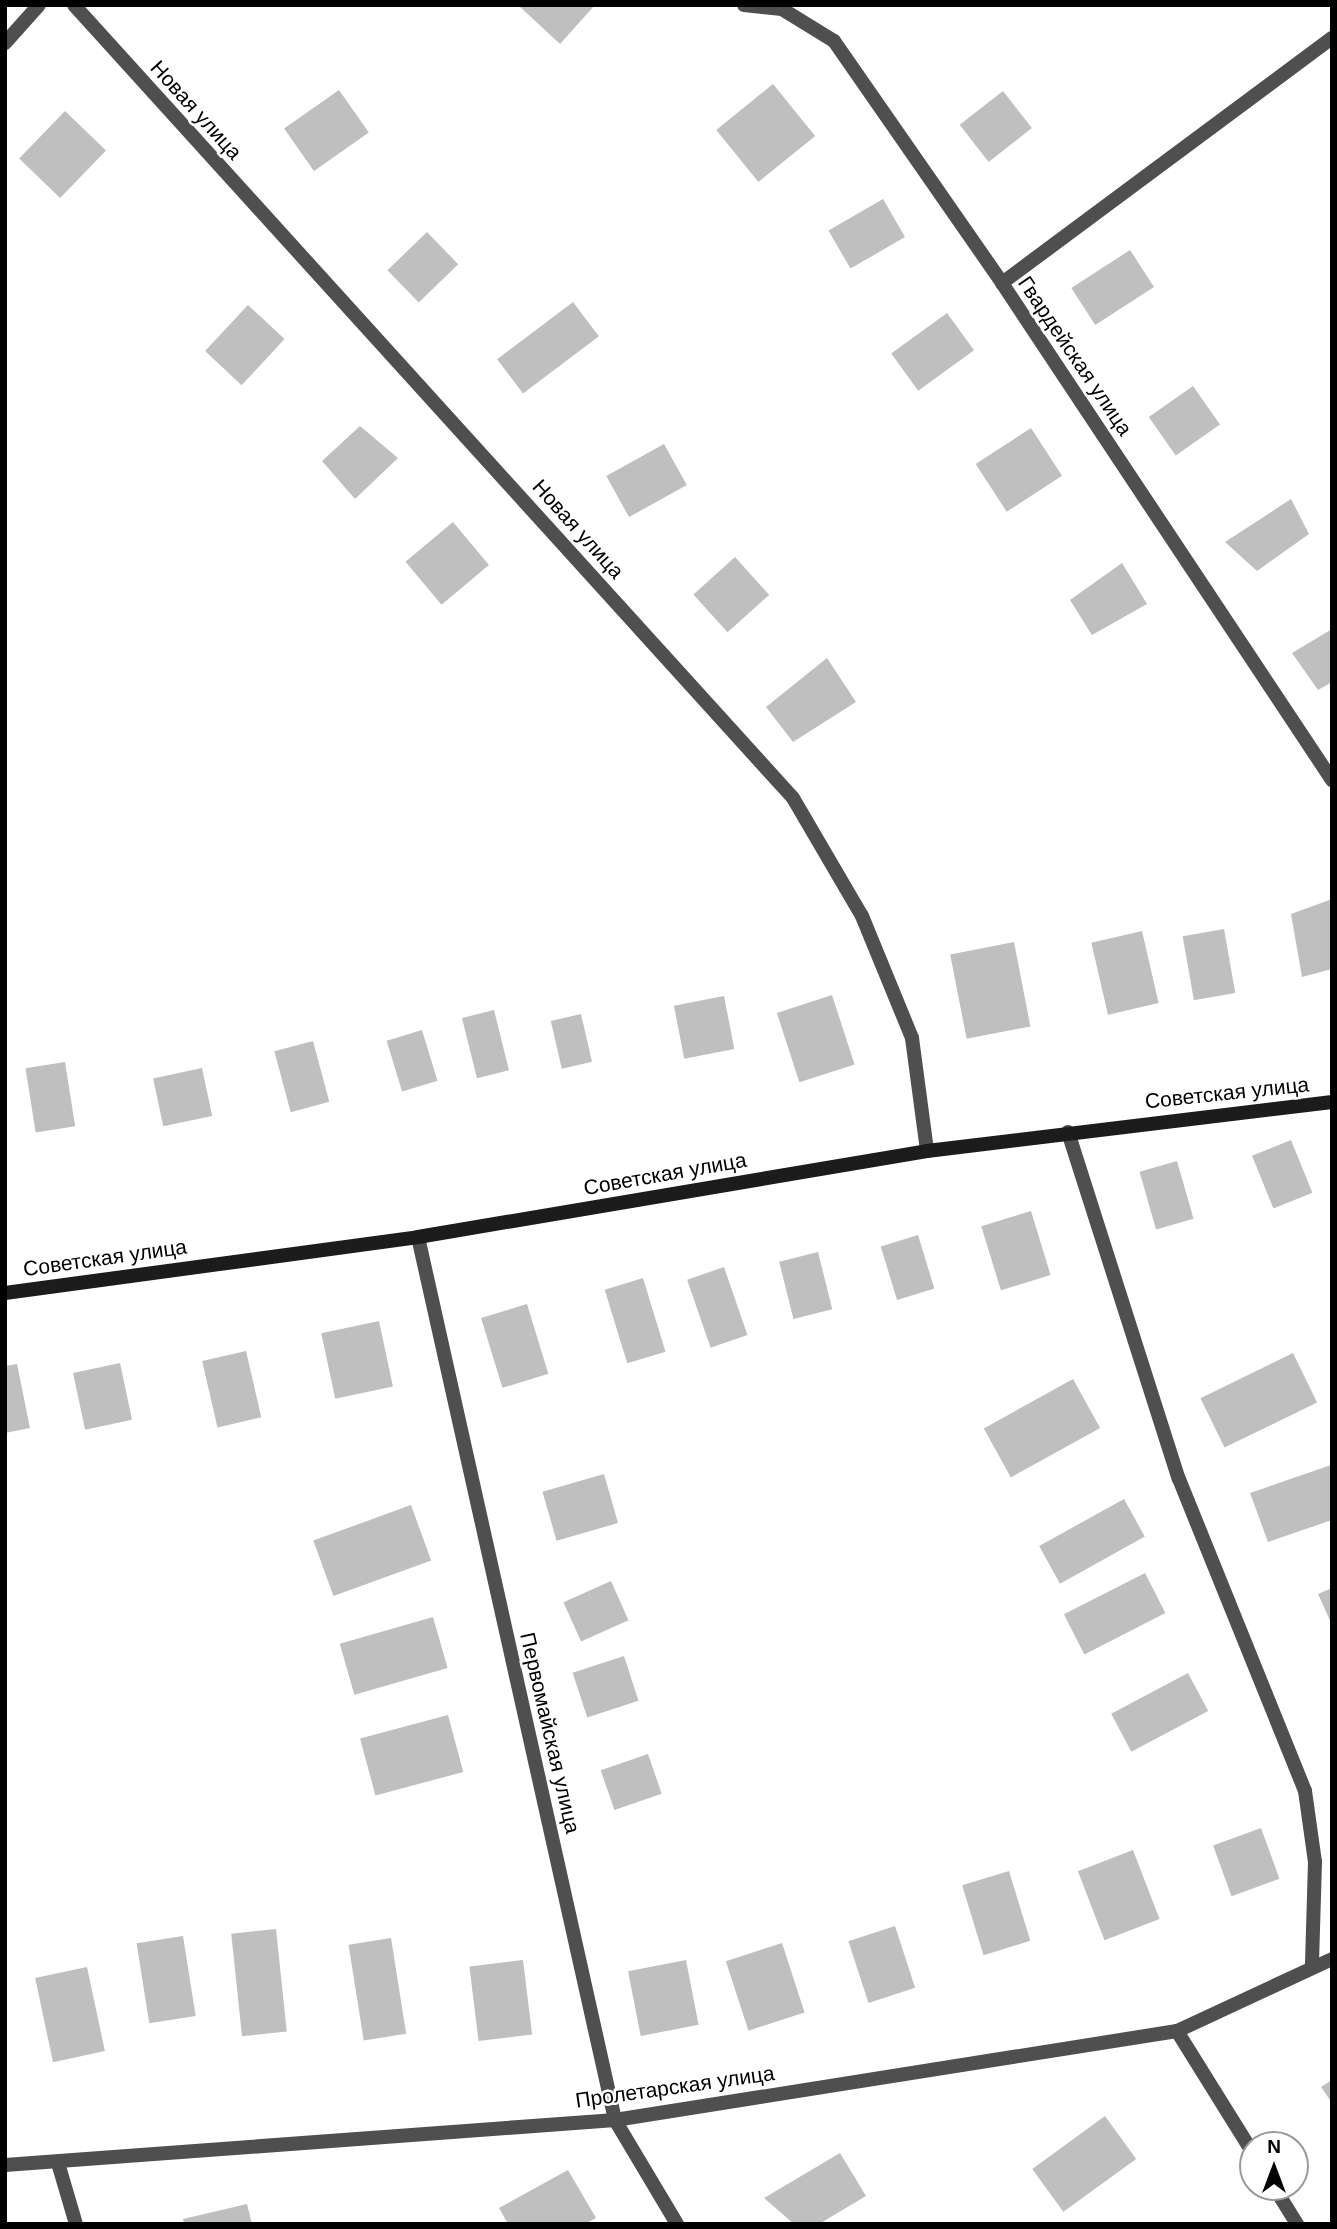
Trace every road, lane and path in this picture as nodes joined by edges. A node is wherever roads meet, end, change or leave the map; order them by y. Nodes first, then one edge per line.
1 (38, 5) edge
2 (74, 5) edge
3 (744, 5) edge
4 (1332, 38) edge
5 (5, 43) edge
6 (1002, 283) junction
7 (1332, 780) edge
8 (1332, 1102) edge
9 (1068, 1132) junction
10 (927, 1151) junction
11 (418, 1237) junction
12 (5, 1293) edge
13 (1332, 1959) edge
14 (1312, 1966) junction
15 (1177, 2031) junction
16 (615, 2120) junction
17 (1239, 2131) edge
18 (58, 2162) junction
19 (5, 2165) edge
20 (1283, 2201) edge
21 (76, 2224) edge
22 (677, 2224) edge
23 (1297, 2224) edge

1 - 5 street
2 - 10 street, Новая улица
3 - 6 street, Гвардейская улица
4 - 6 street
6 - 7 street, Гвардейская улица
8 - 9 street, Советская улица
9 - 10 street, Советская улица
9 - 14 street
10 - 11 street, Советская улица
11 - 12 street, Советская улица
11 - 16 street, Первомайская улица
13 - 14 street, Пролетарская улица
14 - 15 street, Пролетарская улица
15 - 16 street, Пролетарская улица
15 - 17 street
16 - 18 street, Пролетарская улица
16 - 22 street, Первомайская улица
18 - 19 street, Пролетарская улица
18 - 21 street
20 - 23 street

